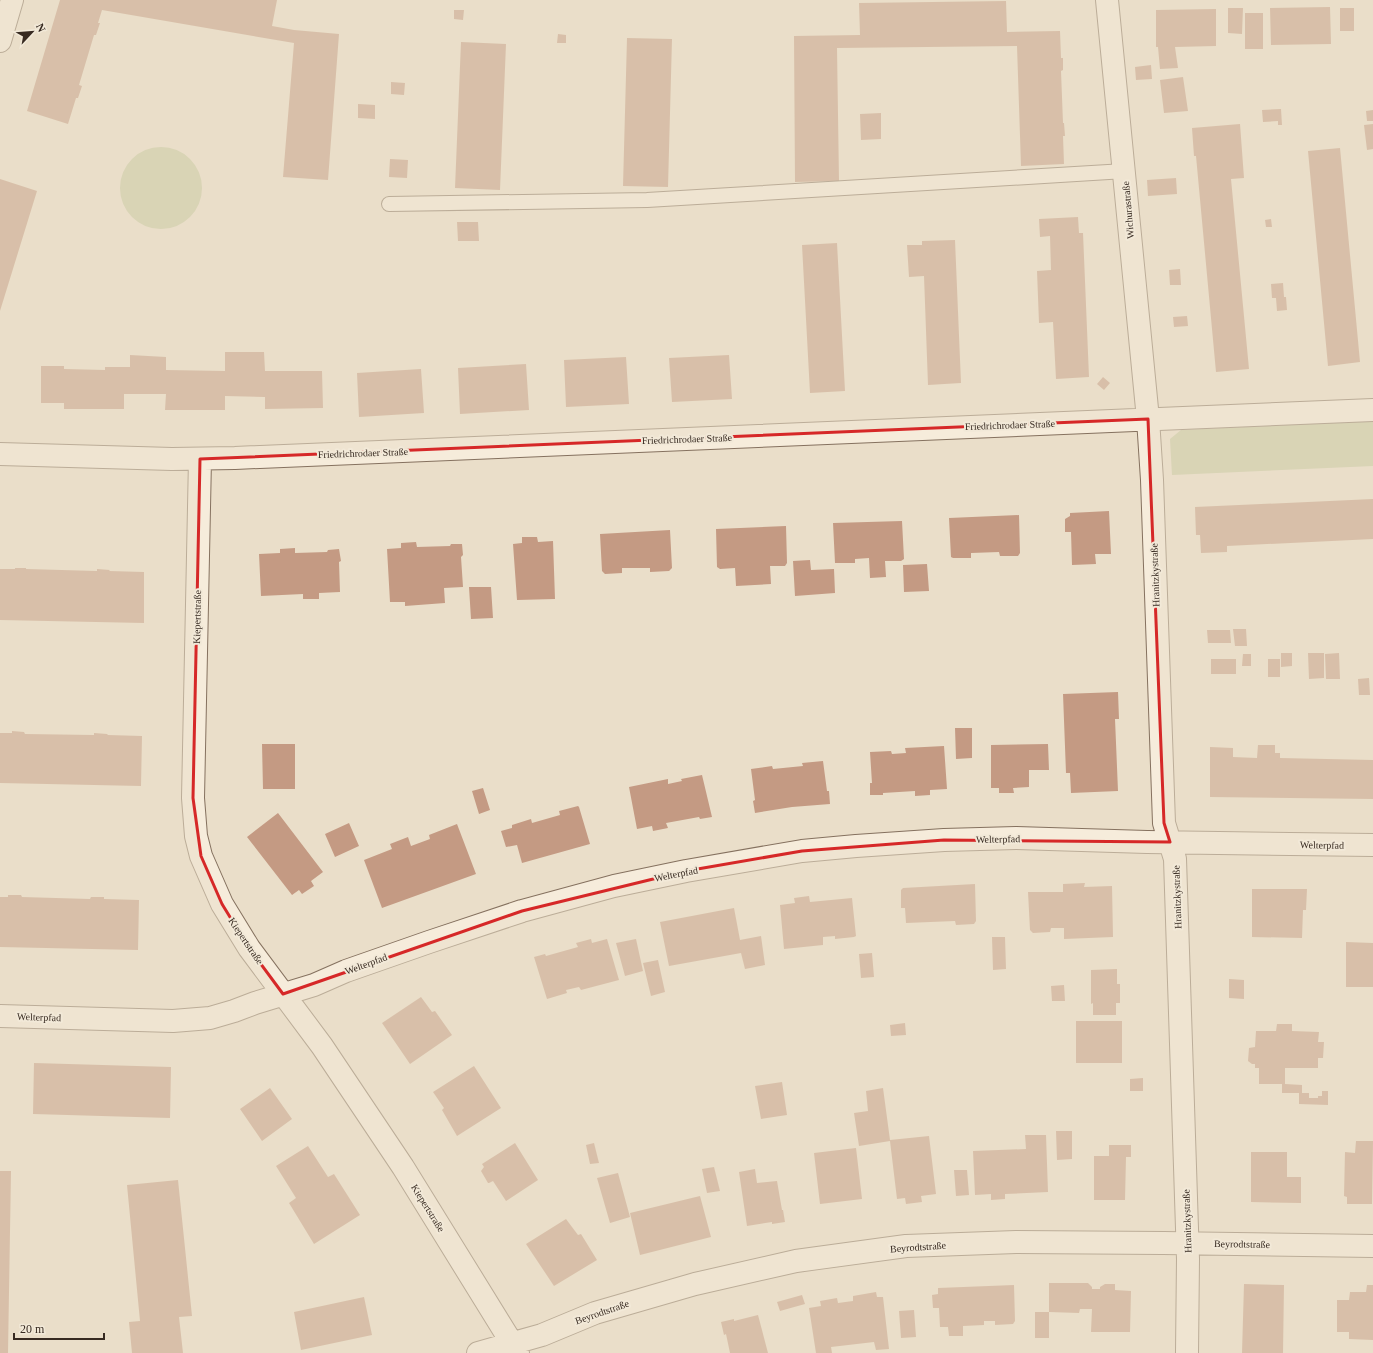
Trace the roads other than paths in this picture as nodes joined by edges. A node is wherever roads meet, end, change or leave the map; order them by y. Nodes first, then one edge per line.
1 (12, 0) edge
2 (1107, 0) edge
3 (0, 41) edge
4 (1125, 171) junction
5 (389, 204) dead end
6 (1373, 410) edge
7 (1148, 420) junction
8 (0, 454) edge
9 (200, 459) junction
10 (1170, 842) junction
11 (1373, 845) edge
12 (283, 994) junction
13 (0, 1016) edge
14 (1188, 1243) junction
15 (1373, 1246) edge
16 (515, 1348) edge
17 (478, 1353) edge
18 (1187, 1353) edge

1 - 3 street
2 - 4 street, Wichurastraße
4 - 5 lane
4 - 7 street, Wichurastraße
6 - 7 street, Friedrichrodaer Straße
7 - 9 street, Friedrichrodaer Straße
7 - 10 street, Hranitzkystraße
8 - 9 street, Friedrichrodaer Straße
9 - 12 street, Kiepertstraße
10 - 11 street, Welterpfad
10 - 12 street, Welterpfad
10 - 14 street, Hranitzkystraße
12 - 13 street, Welterpfad
12 - 16 street, Kiepertstraße
14 - 15 street, Beyrodtstraße
14 - 16 street, Beyrodtstraße
14 - 18 street, Hranitzkystraße
16 - 17 street, Beyrodtstraße

